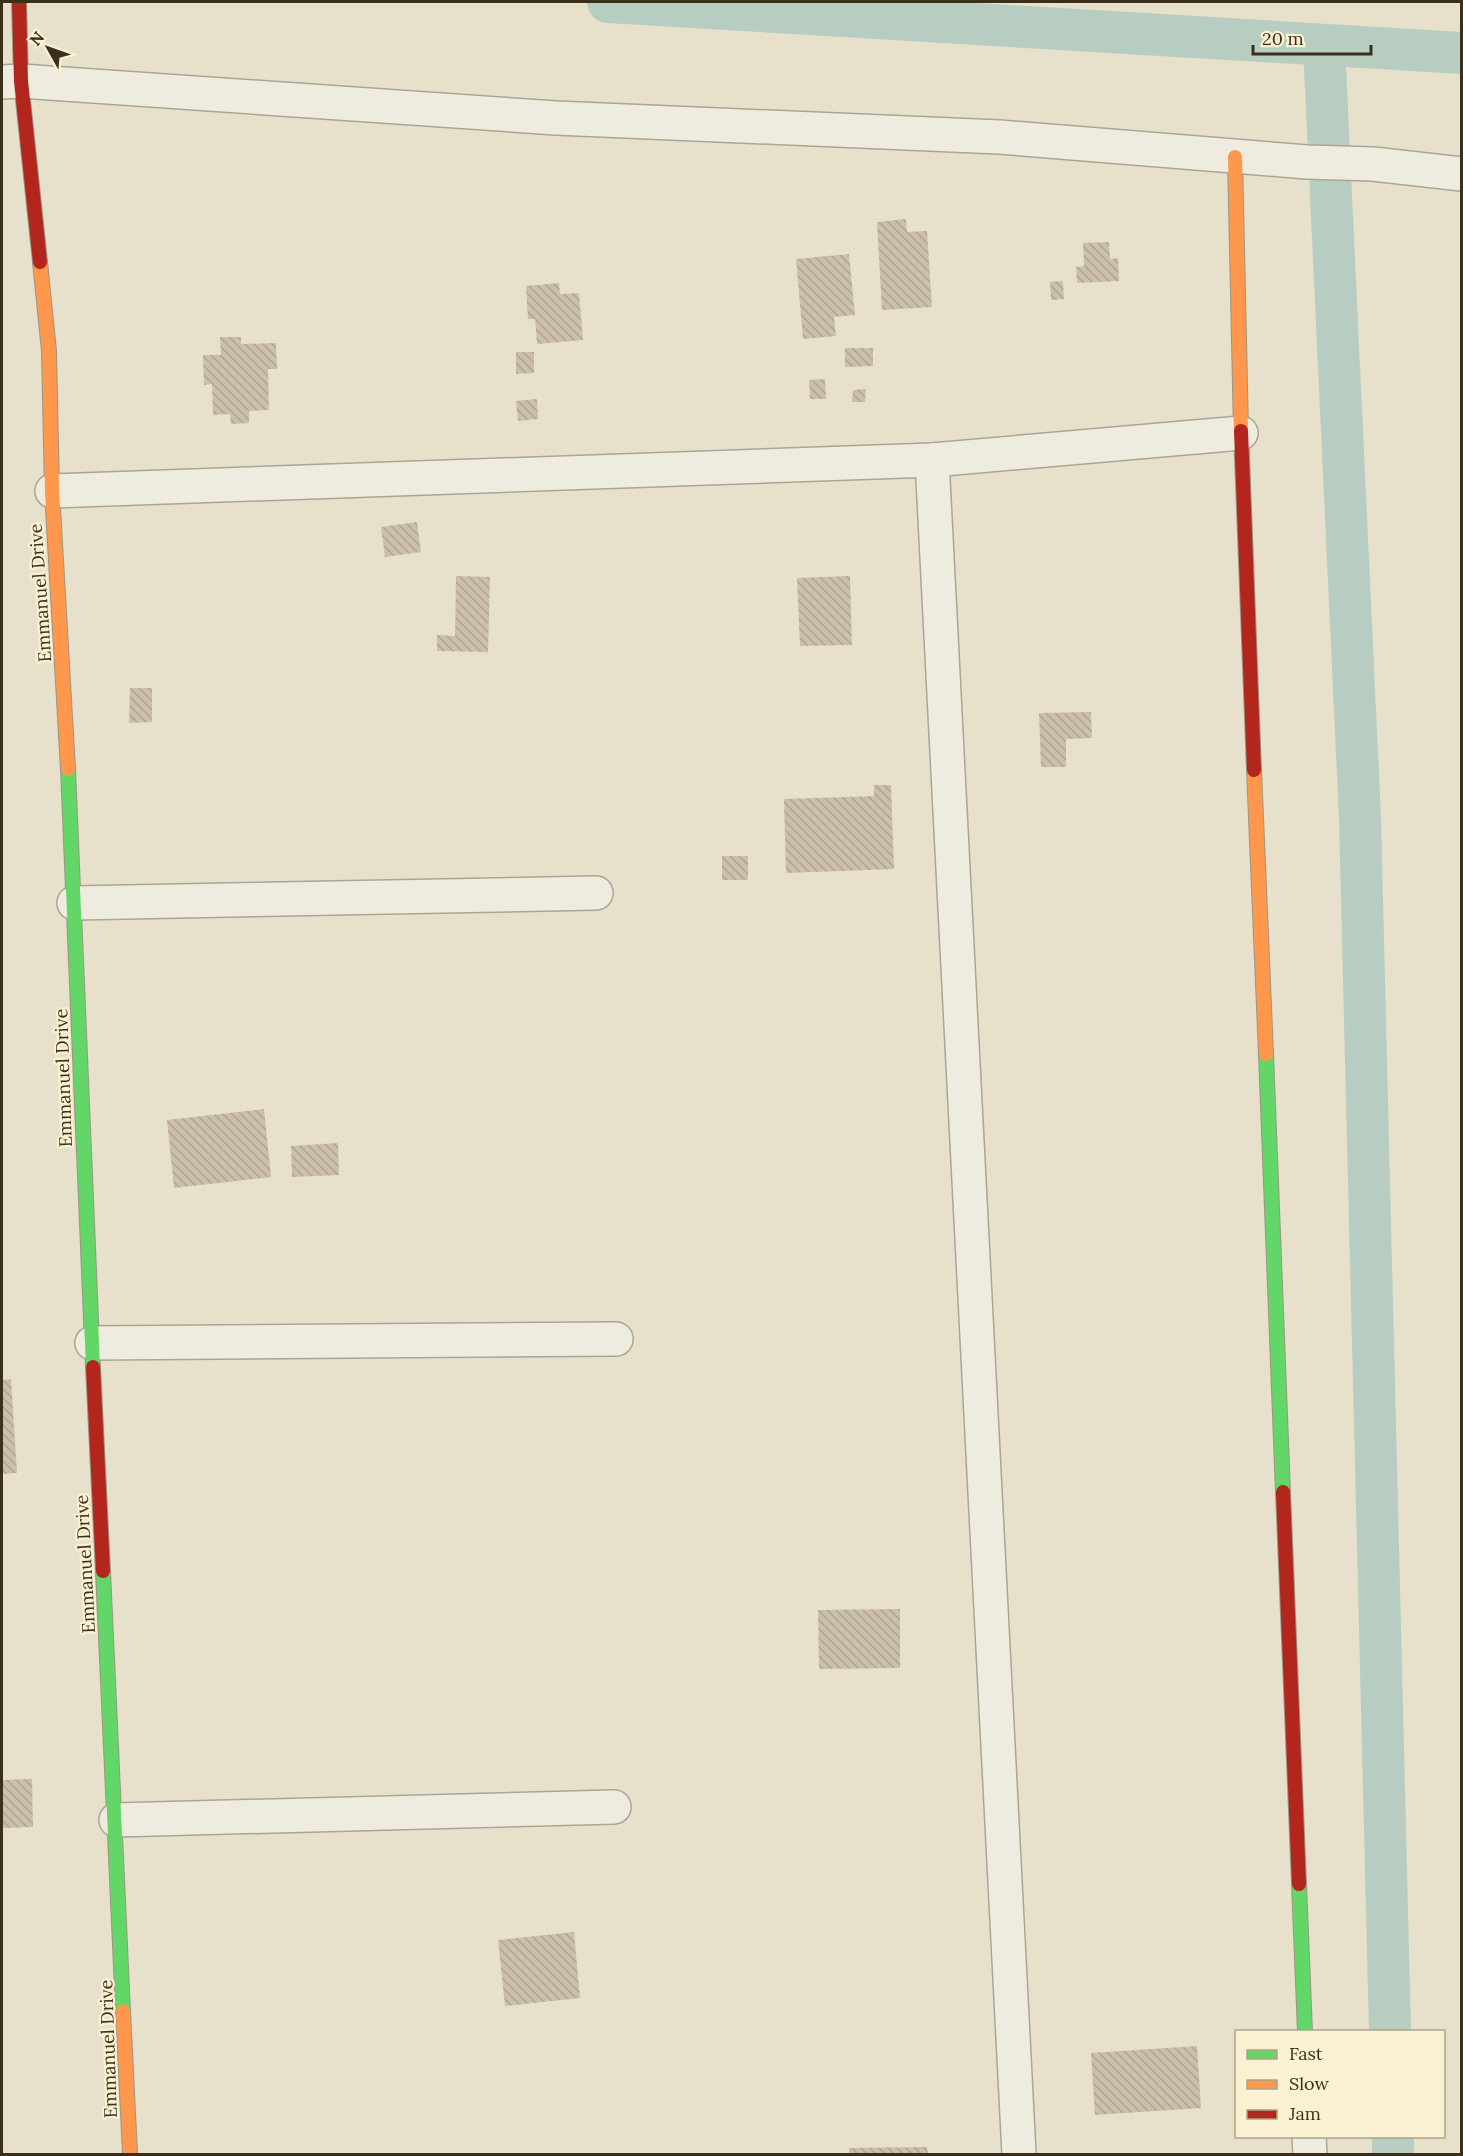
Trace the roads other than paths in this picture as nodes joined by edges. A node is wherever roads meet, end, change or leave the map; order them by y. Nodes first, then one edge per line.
1 (19, 2) edge
2 (11, 82) edge
3 (1235, 157) junction
4 (1461, 174) edge
5 (1241, 433) junction
6 (932, 460) junction
7 (51, 492) junction
8 (596, 893) dead end
9 (74, 903) junction
10 (616, 1340) dead end
11 (92, 1343) junction
12 (614, 1807) dead end
13 (116, 1820) junction
14 (1305, 2030) edge
15 (1309, 2138) edge
16 (130, 2154) edge
17 (1019, 2154) edge
18 (1310, 2154) edge

1 - 2 street, Emmanuel Drive
2 - 3 street
2 - 7 street, Emmanuel Drive
3 - 4 street
3 - 5 street
5 - 6 street
5 - 14 street
6 - 7 street
6 - 17 street
7 - 9 street, Emmanuel Drive
8 - 9 street
9 - 11 street, Emmanuel Drive
10 - 11 street
11 - 13 street, Emmanuel Drive
12 - 13 street
13 - 16 street, Emmanuel Drive
15 - 18 street

